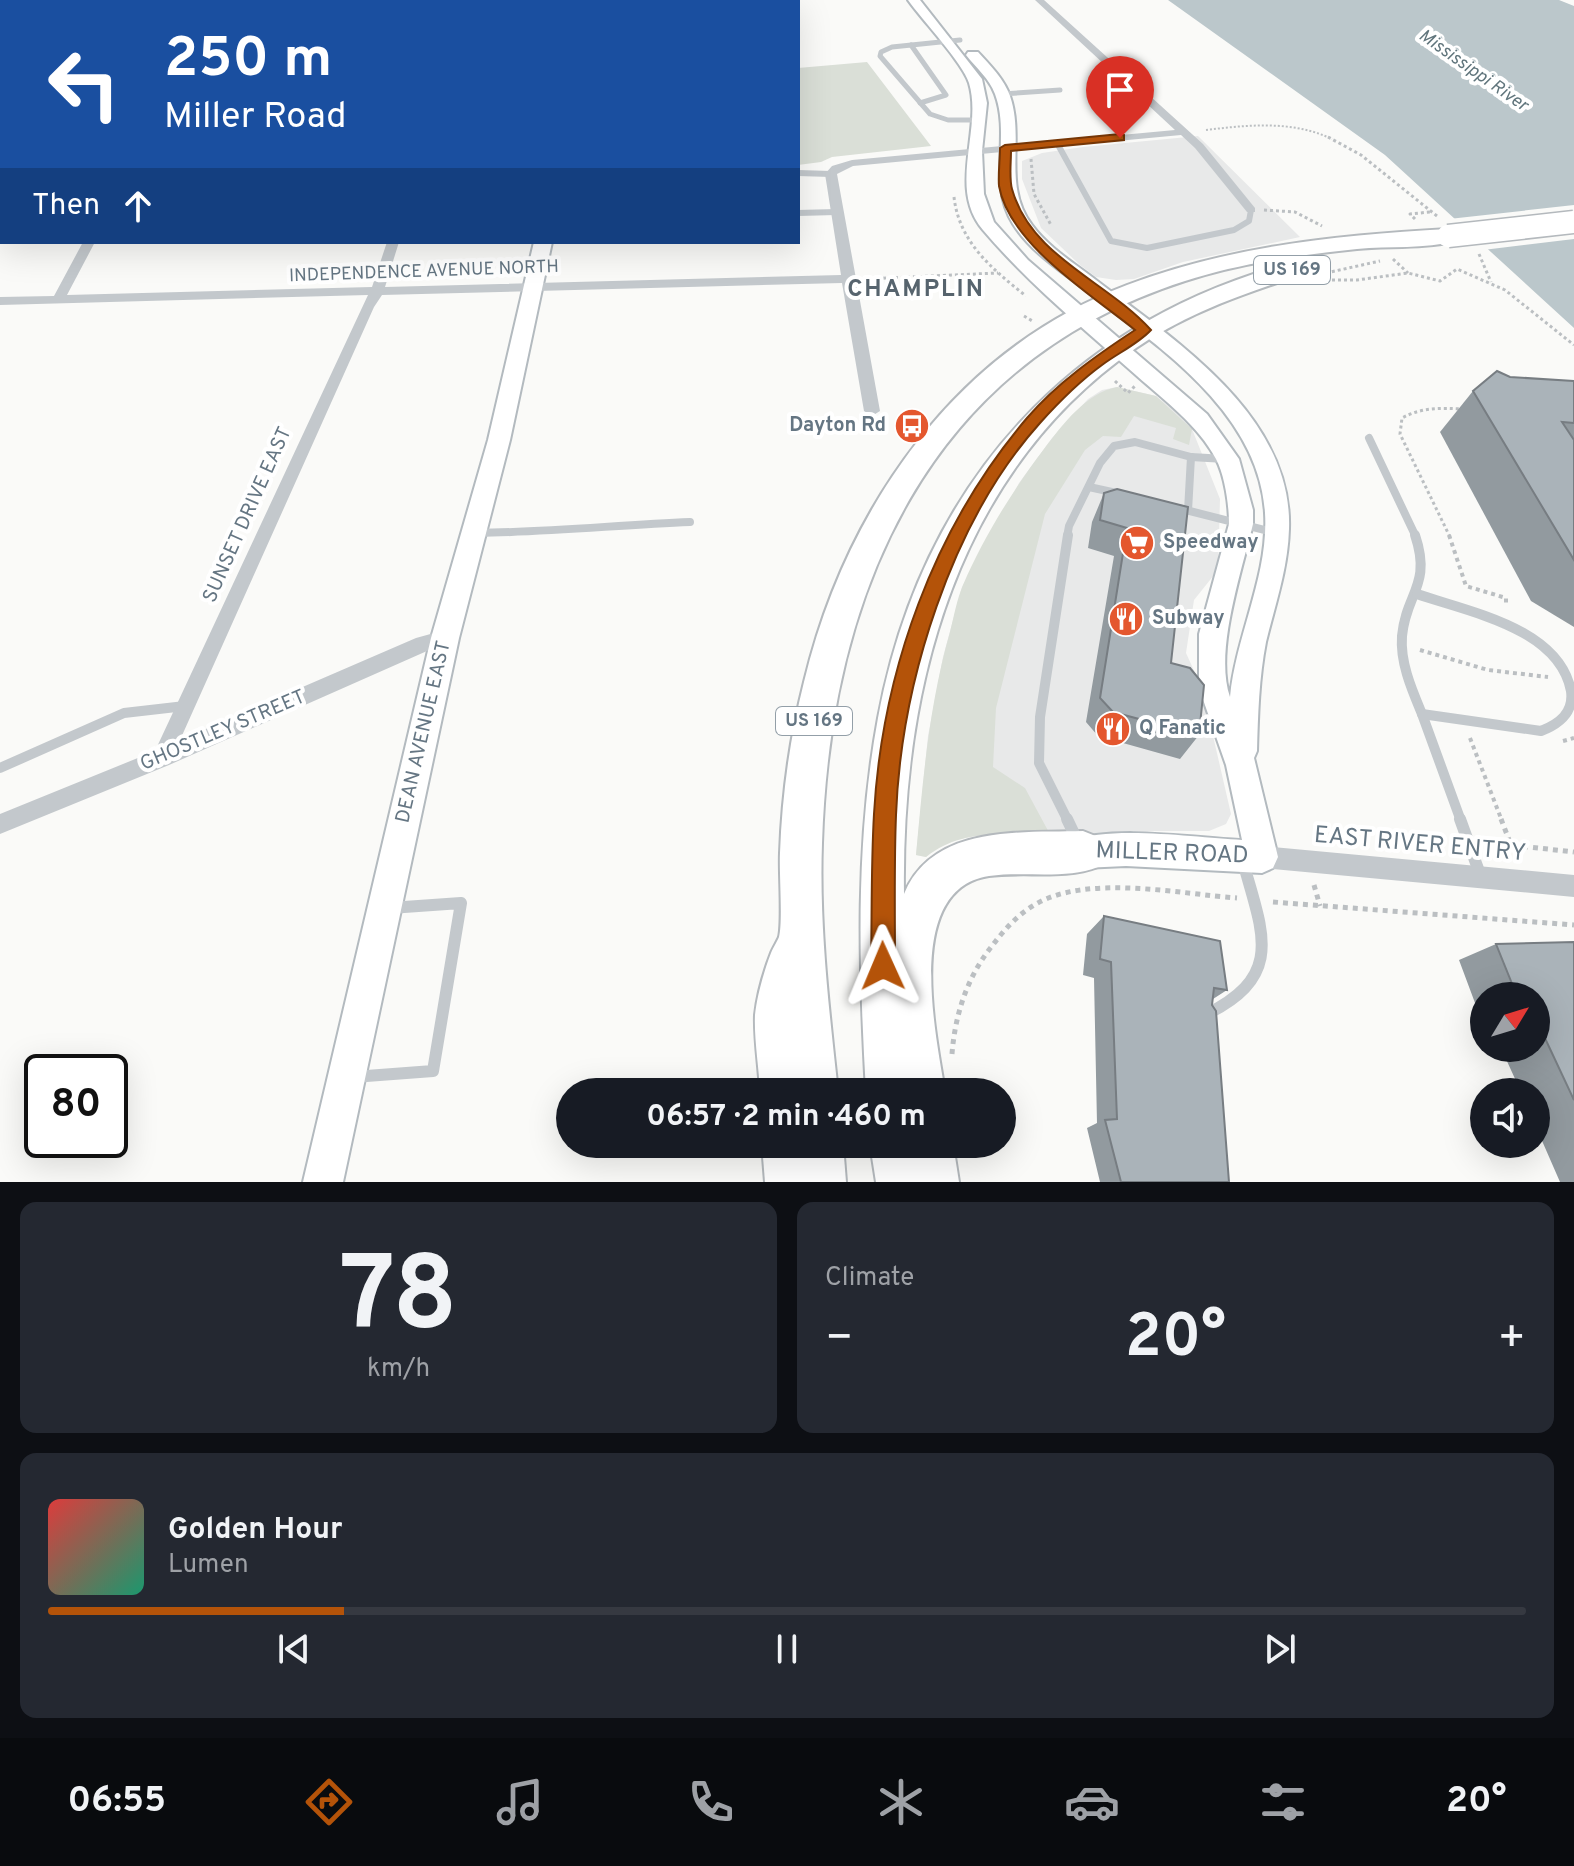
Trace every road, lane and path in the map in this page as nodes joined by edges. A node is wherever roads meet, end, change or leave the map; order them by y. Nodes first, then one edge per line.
1 (914, 0) edge
2 (921, 0) edge
3 (1039, 0) edge
4 (954, 41) junction
5 (911, 45) junction
6 (1060, 90) dead end
7 (1002, 94) junction
8 (920, 103) junction
9 (978, 120) junction
10 (1183, 132) junction
11 (1057, 143) junction
12 (1029, 146) junction
13 (1005, 148) junction
14 (974, 151) junction
15 (800, 173) edge
16 (831, 174) junction
17 (1251, 210) junction
18 (836, 212) junction
19 (800, 213) edge
20 (1574, 222) edge
21 (1442, 226) junction
22 (1052, 227) dead end
23 (1327, 231) dead end
24 (88, 244) edge
25 (392, 244) edge
26 (543, 244) edge
27 (974, 247) dead end
28 (1478, 253) dead end
29 (998, 273) junction
30 (1408, 273) junction
31 (849, 279) junction
32 (1491, 282) junction
33 (534, 285) junction
34 (377, 292) junction
35 (58, 300) junction
36 (0, 301) edge
37 (1033, 302) dead end
38 (1095, 309) junction
39 (1130, 339) junction
40 (1574, 345) edge
41 (1471, 410) edge
42 (872, 411) dead end
43 (1369, 438) dead end
44 (1191, 457) junction
45 (1228, 459) junction
46 (1089, 487) junction
47 (1132, 497) edge
48 (1174, 507) edge
49 (1188, 511) junction
50 (690, 522) dead end
51 (1241, 524) junction
52 (474, 533) junction
53 (1277, 534) junction
54 (1417, 594) junction
55 (1505, 612) dead end
56 (445, 638) junction
57 (1403, 645) junction
58 (1570, 679) junction
59 (185, 706) junction
60 (1422, 714) junction
61 (1461, 719) junction
62 (162, 758) junction
63 (1241, 765) junction
64 (0, 768) edge
65 (0, 824) edge
66 (1083, 852) junction
67 (1574, 852) edge
68 (1252, 856) junction
69 (1481, 877) junction
70 (1574, 886) edge
71 (1253, 900) junction
72 (383, 908) junction
73 (800, 917) junction
74 (1574, 925) edge
75 (1198, 1018) edge
76 (346, 1078) junction
77 (784, 1078) edge
78 (812, 1078) edge
79 (890, 1078) edge
80 (936, 1078) edge
81 (936, 1078) edge
82 (789, 1158) edge
83 (818, 1158) edge
84 (898, 1158) edge
85 (929, 1158) edge
86 (323, 1182) edge
87 (791, 1182) edge
88 (820, 1182) edge
89 (902, 1182) edge
90 (933, 1182) edge

1 - 4 street
2 - 4 street
3 - 10 street
4 - 5 lane
4 - 7 street
4 - 9 street
5 - 8 lane
5 - 8 lane
6 - 7 lane
7 - 13 street
8 - 9 lane
9 - 14 street
10 - 11 street
10 - 17 street
10 - 21 path
11 - 12 street
11 - 17 lane
12 - 13 street
12 - 22 path
13 - 14 street
13 - 38 street
14 - 16 street
14 - 38 street
15 - 16 lane
16 - 18 street
17 - 23 path
18 - 19 lane
18 - 31 street
20 - 21 highway, US 169, bridge
21 - 38 highway, US 169
21 - 39 highway, US 169
24 - 35 street
25 - 34 street, SUNSET DRIVE EAST
26 - 33 street, DEAN AVENUE EAST
27 - 29 path
28 - 32 path
29 - 31 path
29 - 37 path
30 - 30 path
30 - 32 path
31 - 33 street, INDEPENDENCE AVENUE NORTH
31 - 42 street
32 - 40 path
33 - 34 street, INDEPENDENCE AVENUE NORTH
33 - 52 street, DEAN AVENUE EAST
34 - 35 street, INDEPENDENCE AVENUE NORTH
34 - 59 street, SUNSET DRIVE EAST
35 - 36 street, INDEPENDENCE AVENUE NORTH
38 - 39 street, MILLER ROAD
38 - 39 street, MILLER ROAD
38 - 73 highway, US 169
39 - 45 street, MILLER ROAD
39 - 53 street, MILLER ROAD
39 - 79 highway, US 169
41 - 55 path
43 - 54 lane
44 - 45 lane
44 - 46 lane
44 - 49 lane
45 - 51 street, MILLER ROAD
46 - 47 lane
46 - 66 lane
48 - 49 lane
49 - 51 lane
50 - 52 lane
51 - 53 lane
51 - 63 street, MILLER ROAD
52 - 56 street, DEAN AVENUE EAST
53 - 63 street, MILLER ROAD
54 - 57 lane
54 - 58 lane
56 - 62 street, GHOSTLEY STREET
56 - 72 street, DEAN AVENUE EAST
57 - 58 path
57 - 60 lane
58 - 61 lane
59 - 62 street, SUNSET DRIVE EAST
59 - 64 lane
60 - 61 lane
60 - 69 lane
61 - 67 path
62 - 65 street, GHOSTLEY STREET
63 - 68 street, MILLER ROAD
66 - 68 street, MILLER ROAD
66 - 80 highway
68 - 69 street, EAST RIVER ENTRY
68 - 71 lane
69 - 70 street, EAST RIVER ENTRY
71 - 74 path
71 - 75 lane
71 - 81 path
72 - 76 street, DEAN AVENUE EAST
72 - 76 lane
73 - 77 highway
73 - 78 highway, US 169
76 - 86 street, DEAN AVENUE EAST
82 - 87 highway
83 - 88 highway
84 - 89 highway
85 - 90 highway

